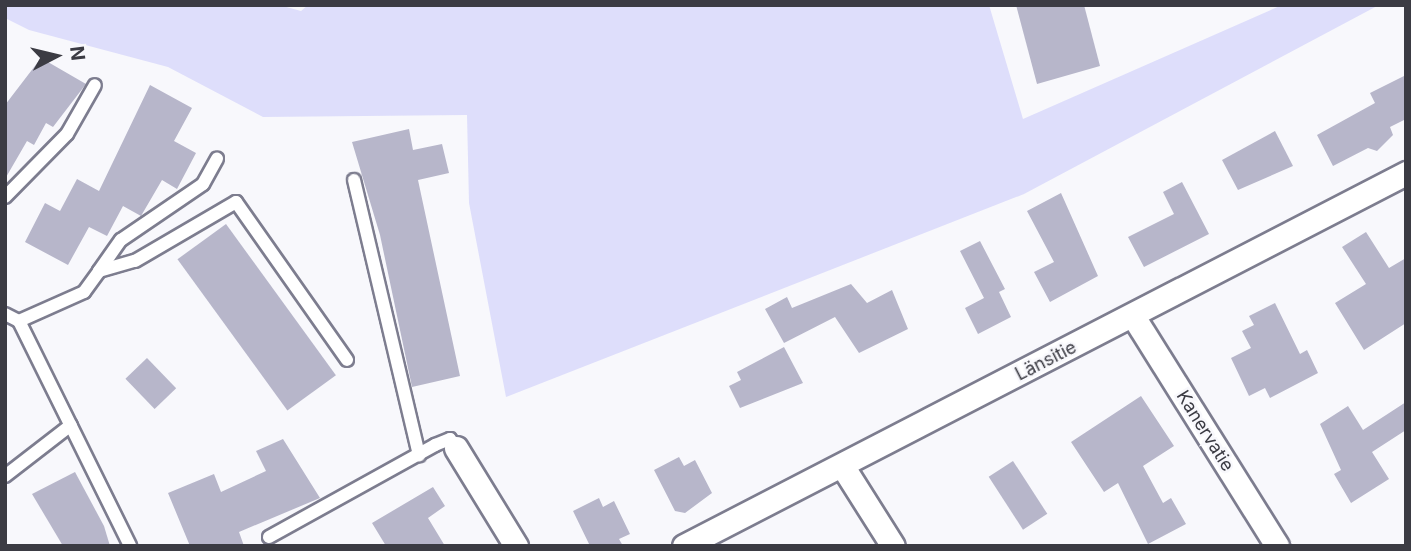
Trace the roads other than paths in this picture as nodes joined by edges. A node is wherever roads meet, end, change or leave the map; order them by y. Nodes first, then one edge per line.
1 (95, 85) dead end
2 (217, 159) dead end
3 (1406, 173) edge
4 (354, 180) dead end
5 (5, 197) edge
6 (99, 271) junction
7 (5, 314) edge
8 (1133, 316) junction
9 (19, 321) junction
10 (347, 360) dead end
11 (71, 425) junction
12 (456, 449) joint
13 (419, 455) junction
14 (843, 467) junction
15 (5, 476) edge
16 (269, 537) dead end
17 (130, 546) edge
18 (516, 546) edge
19 (684, 546) edge
20 (893, 546) edge
21 (1277, 546) edge

1 - 5 lane
2 - 6 lane
3 - 8 street, Länsitie
4 - 13 lane
6 - 9 lane
6 - 10 lane
7 - 9 lane
8 - 14 street, Länsitie
8 - 21 street, Kanervatie
9 - 11 lane
11 - 15 lane
11 - 17 lane
12 - 13 lane
12 - 18 street
13 - 16 lane
14 - 19 street, Länsitie
14 - 20 street

